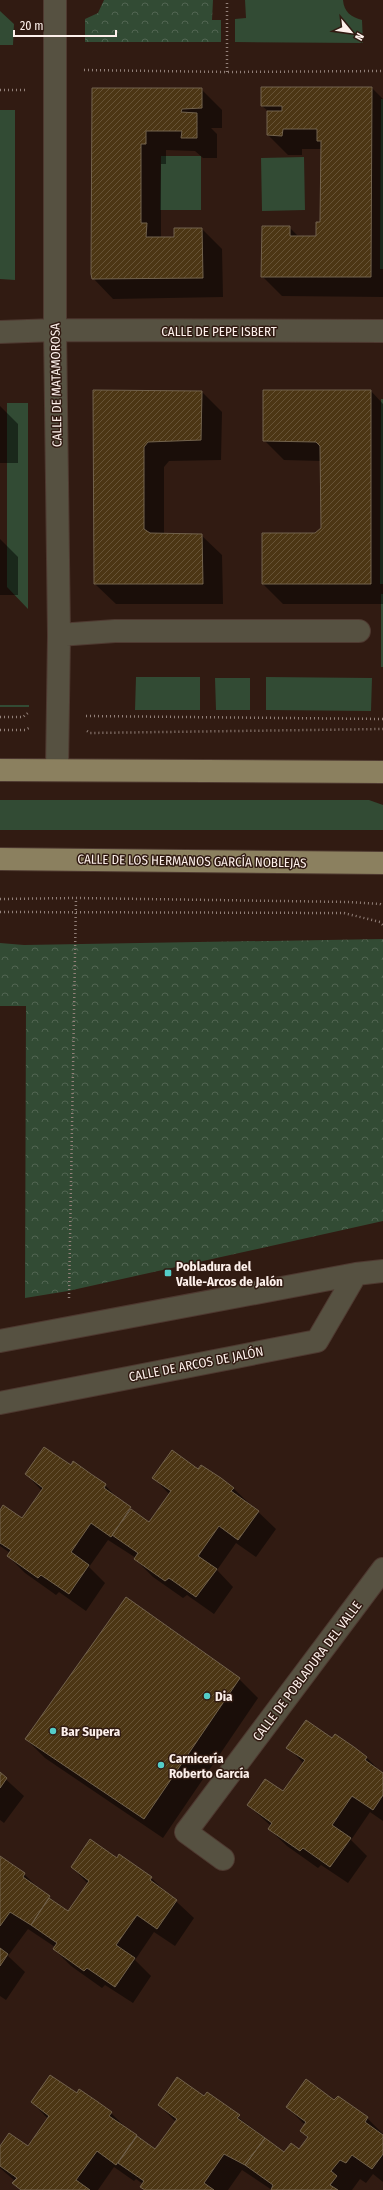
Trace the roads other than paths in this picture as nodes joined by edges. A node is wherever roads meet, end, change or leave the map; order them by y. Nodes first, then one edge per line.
1 (55, 0) edge
2 (55, 330) junction
3 (383, 331) edge
4 (0, 332) edge
5 (359, 632) dead end
6 (59, 635) junction
7 (0, 770) edge
8 (57, 770) junction
9 (383, 772) edge
10 (0, 859) edge
11 (383, 863) edge
12 (383, 1271) edge
13 (356, 1274) junction
14 (0, 1341) edge
15 (0, 1403) edge
16 (383, 1569) edge
17 (223, 1859) dead end

1 - 2 street, CALLE DE MATAMOROSA
2 - 3 street, CALLE DE PEPE ISBERT
2 - 4 street, CALLE DE PEPE ISBERT
2 - 6 street, CALLE DE MATAMOROSA
5 - 6 street
6 - 8 street, CALLE DE MATAMOROSA
7 - 8 main road
8 - 9 main road
10 - 11 main road, CALLE DE LOS HERMANOS GARCÍA NOBLEJAS
12 - 13 street
13 - 14 street
13 - 15 street, CALLE DE ARCOS DE JALÓN
16 - 17 street, CALLE DE POBLADURA DEL VALLE

